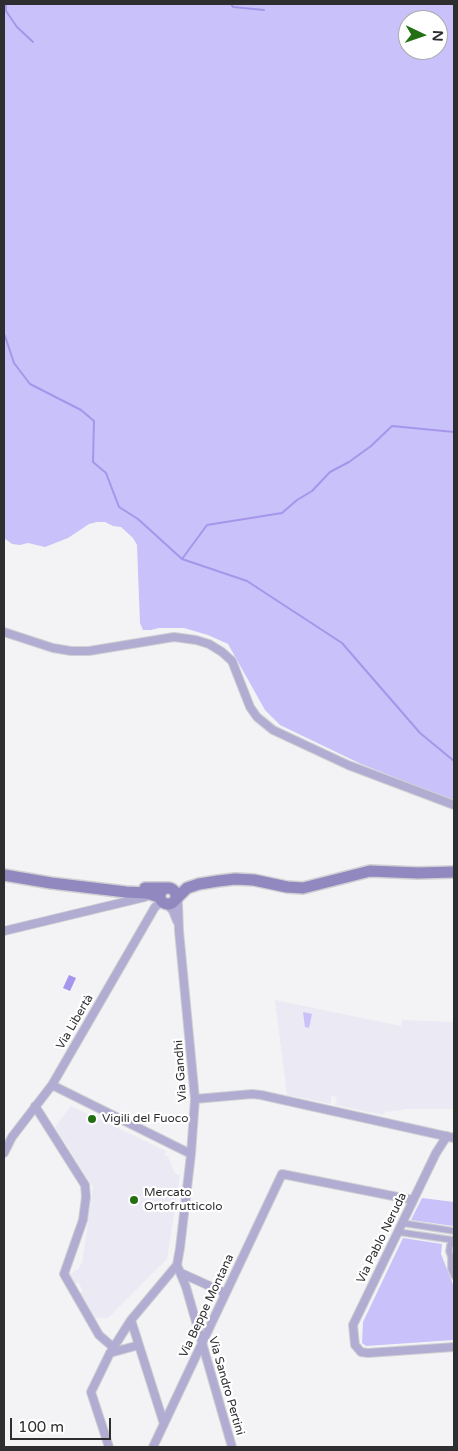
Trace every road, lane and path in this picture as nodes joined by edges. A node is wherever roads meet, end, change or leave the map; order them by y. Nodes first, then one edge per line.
1 (4, 632) edge
2 (454, 806) edge
3 (454, 872) edge
4 (4, 875) edge
5 (108, 890) junction
6 (126, 892) junction
7 (167, 896) junction
8 (120, 903) junction
9 (179, 930) junction
10 (4, 931) edge
11 (52, 1085) junction
12 (195, 1099) junction
13 (35, 1106) junction
14 (451, 1137) edge
15 (4, 1153) edge
16 (191, 1154) junction
17 (413, 1200) junction
18 (402, 1223) junction
19 (454, 1231) edge
20 (398, 1232) junction
21 (454, 1240) edge
22 (453, 1258) edge
23 (177, 1265) junction
24 (181, 1273) junction
25 (454, 1276) edge
26 (225, 1293) junction
27 (131, 1320) junction
28 (202, 1343) junction
29 (139, 1345) junction
30 (454, 1346) edge
31 (112, 1350) junction
32 (164, 1424) junction
33 (229, 1436) junction
34 (109, 1447) edge
35 (153, 1447) edge
36 (224, 1447) edge
37 (232, 1447) edge

1 - 2 street
3 - 7 main road
4 - 5 main road
5 - 6 main road
5 - 7 main road
6 - 7 main road
6 - 8 street
7 - 8 street
7 - 9 street
7 - 9 street
7 - 11 street, Via Libertà
8 - 10 street
9 - 12 street, Via Gandhi
11 - 13 street, Via Libertà
11 - 16 street
12 - 14 street
12 - 16 street, Via Gandhi
13 - 15 street, Via Libertà
13 - 31 street
14 - 17 street, Via Pablo Neruda
16 - 23 street, Via Gandhi
17 - 18 street, Via Pablo Neruda
17 - 26 street, Via Beppe Montana
18 - 19 street
18 - 20 street, Via Pablo Neruda
20 - 21 street
20 - 30 street, Via Pablo Neruda
21 - 22 street
22 - 25 street
23 - 24 street, Via Sandro Pertini
23 - 27 street
24 - 26 street
24 - 28 street, Via Sandro Pertini
26 - 28 street, Via Beppe Montana
27 - 29 street
27 - 31 street
28 - 32 street, Via Beppe Montana
28 - 33 street, Via Sandro Pertini
29 - 31 street
29 - 32 street
31 - 34 street
32 - 35 street, Via Beppe Montana
33 - 36 street
33 - 37 street, Via Sandro Pertini

